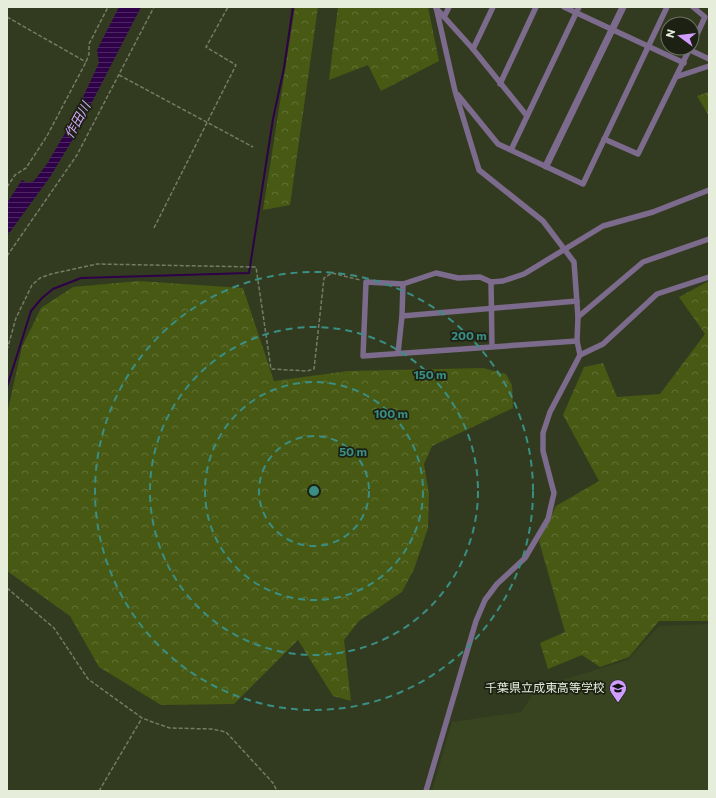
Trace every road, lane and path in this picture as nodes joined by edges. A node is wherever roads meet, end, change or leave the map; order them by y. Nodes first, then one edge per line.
1 (108, 7) edge
2 (154, 7) edge
3 (228, 7) edge
4 (436, 7) edge
5 (449, 7) edge
6 (493, 7) edge
7 (536, 7) edge
8 (564, 7) edge
9 (623, 7) edge
10 (668, 7) edge
11 (693, 7) edge
12 (578, 10) edge
13 (7, 17) edge
14 (444, 17) junction
15 (700, 28) edge
16 (613, 29) junction
17 (648, 45) junction
18 (473, 49) junction
19 (700, 53) edge
20 (687, 56) edge
21 (709, 59) edge
22 (86, 62) junction
23 (684, 63) junction
24 (709, 66) edge
25 (119, 75) junction
26 (676, 77) junction
27 (500, 84) junction
28 (455, 91) junction
29 (527, 116) junction
30 (208, 123) junction
31 (604, 139) junction
32 (253, 147) dead end
33 (511, 150) junction
34 (546, 166) junction
35 (7, 187) edge
36 (709, 190) edge
37 (154, 228) dead end
38 (709, 239) edge
39 (564, 250) junction
40 (7, 256) edge
41 (709, 277) edge
42 (366, 282) junction
43 (491, 282) junction
44 (403, 284) junction
45 (577, 301) junction
46 (491, 308) junction
47 (402, 316) junction
48 (578, 317) junction
49 (577, 341) junction
50 (492, 346) junction
51 (7, 350) edge
52 (398, 353) junction
53 (580, 355) junction
54 (7, 588) edge
55 (142, 718) junction
56 (99, 791) edge
57 (277, 791) edge
58 (426, 791) edge

1 - 22 path
2 - 25 path
3 - 30 path
4 - 14 street
4 - 28 street
5 - 14 street
6 - 18 street
7 - 27 street
8 - 12 street
9 - 16 street
10 - 17 street
11 - 15 street
12 - 16 street
12 - 29 street
13 - 22 path
14 - 18 street
16 - 17 street
16 - 34 street
17 - 23 street
17 - 31 street
18 - 27 street
19 - 21 street
20 - 23 street
22 - 35 path
23 - 26 street
24 - 26 street
25 - 30 path
25 - 40 path
26 - 31 street
27 - 29 street
28 - 33 street
28 - 39 street
29 - 33 street
30 - 32 path
30 - 37 path
31 - 34 street
33 - 34 street
36 - 39 street
38 - 48 street
39 - 43 street
39 - 45 street
41 - 53 street
42 - 44 street
42 - 51 path
42 - 52 street
43 - 44 street
43 - 46 street
44 - 47 street
45 - 46 street
45 - 48 street
46 - 47 street
46 - 50 street
47 - 52 street
48 - 49 street
49 - 50 street
49 - 53 street
50 - 52 street
53 - 58 street
54 - 55 path
55 - 56 path
55 - 57 path

